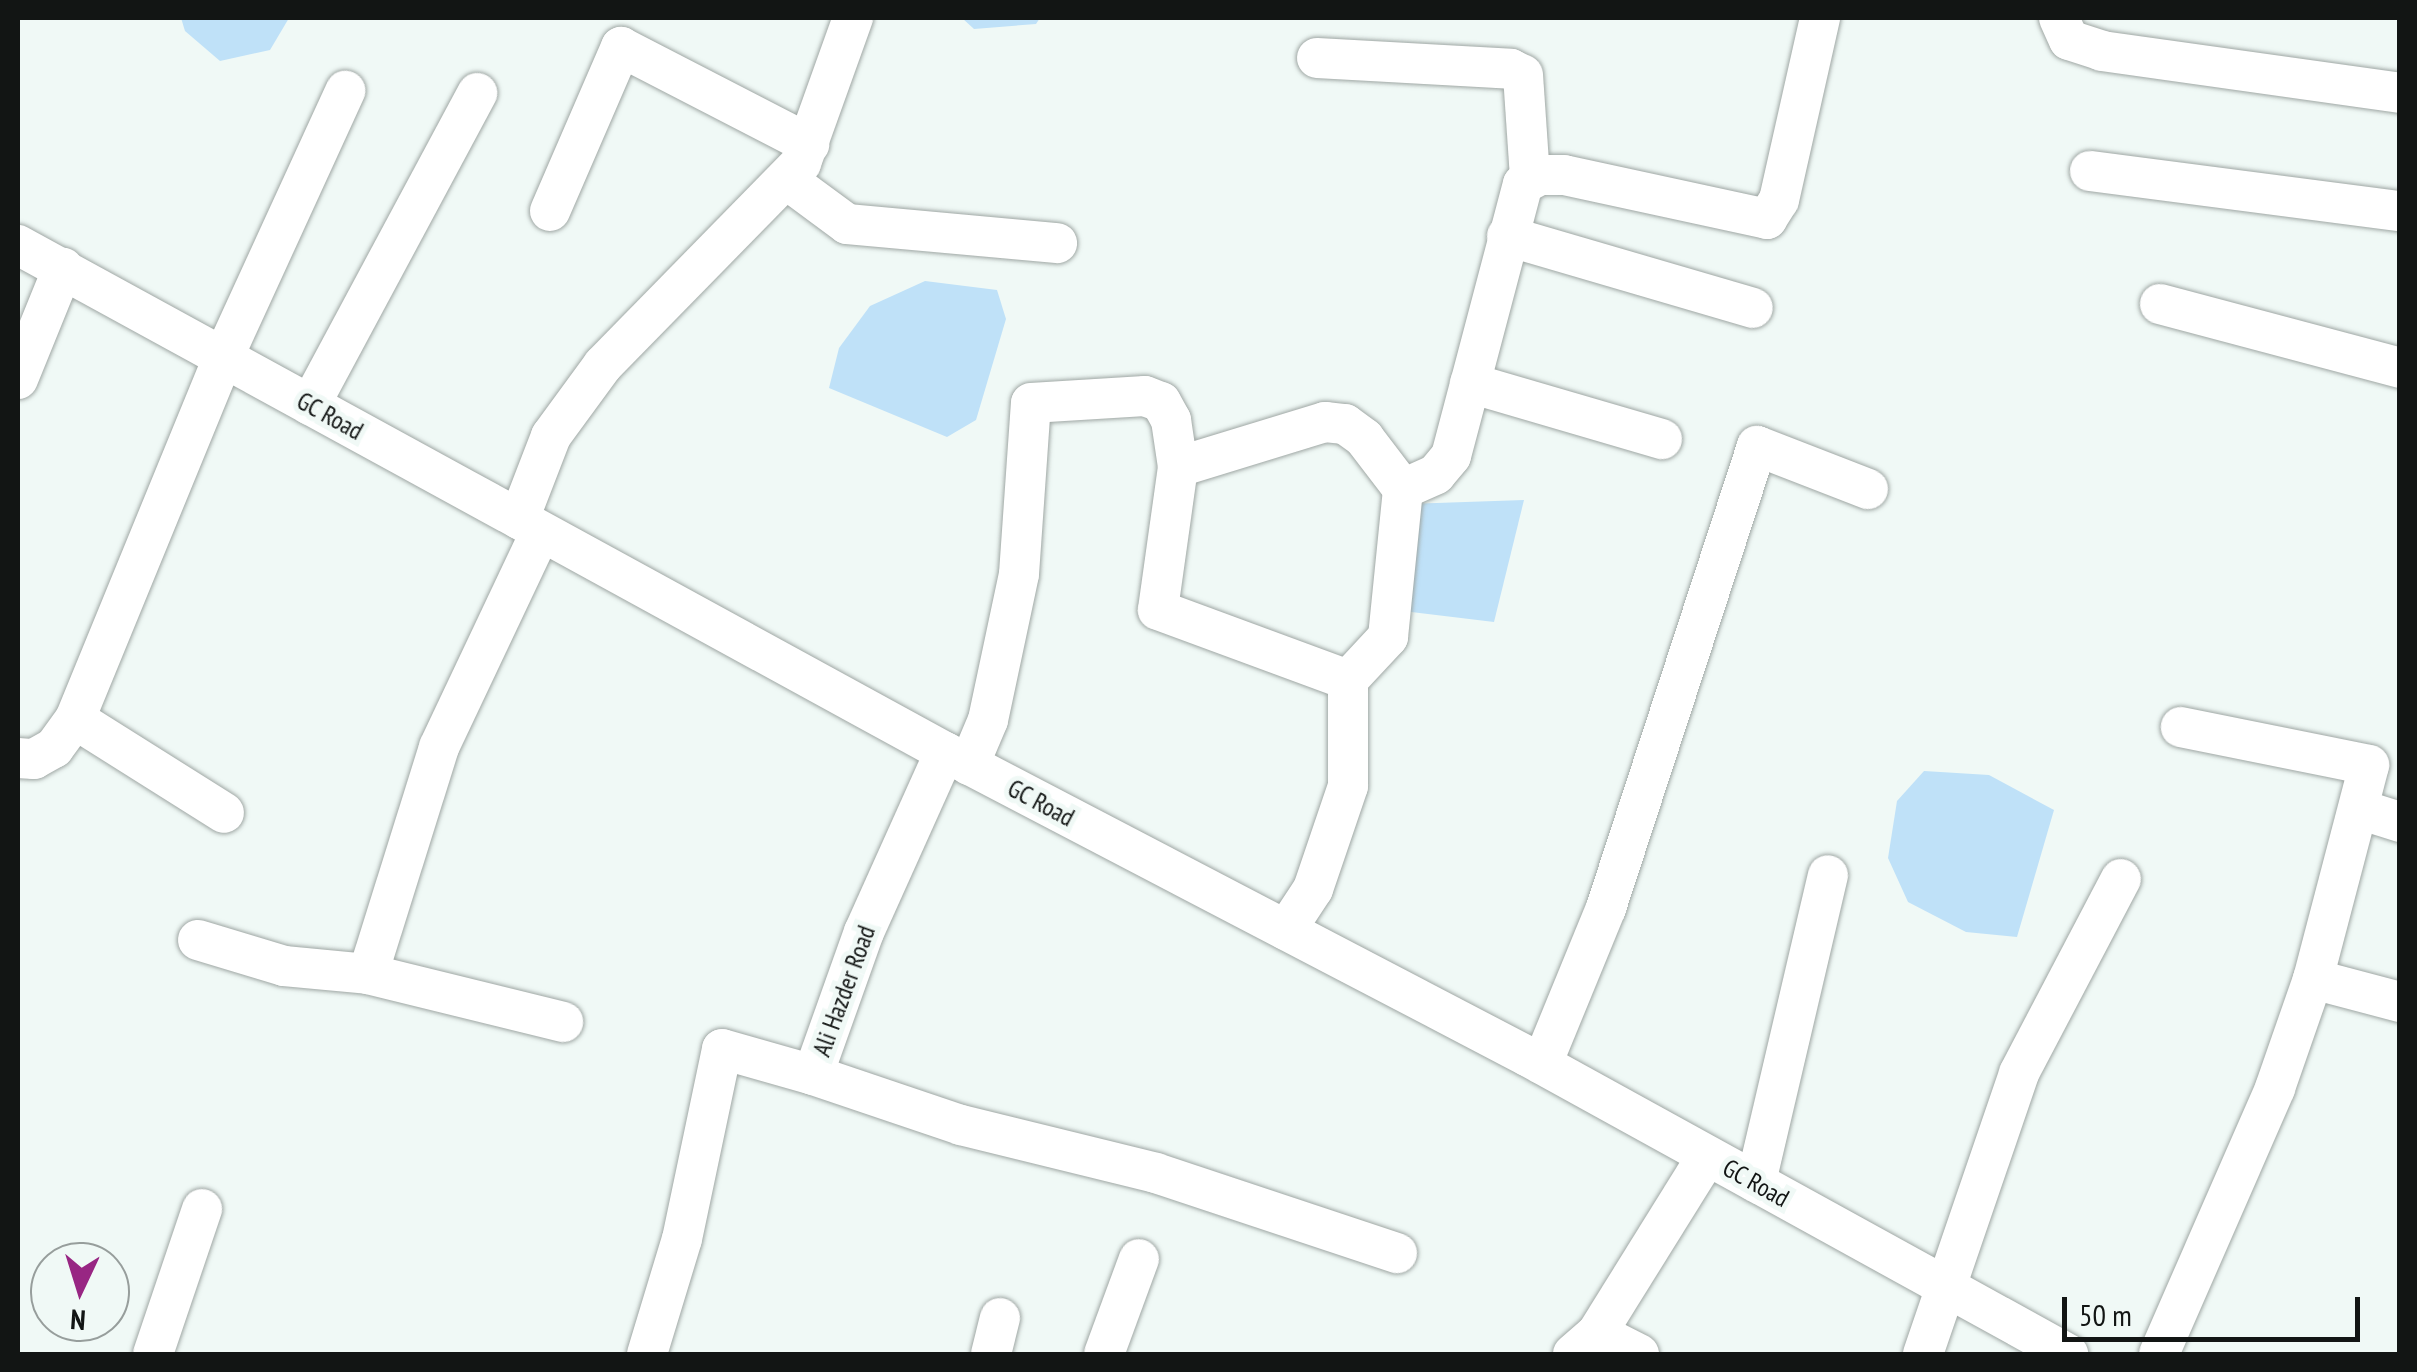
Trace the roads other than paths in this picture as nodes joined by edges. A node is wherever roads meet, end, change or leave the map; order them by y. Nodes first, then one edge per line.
1 (854, 18) edge
2 (1820, 18) edge
3 (2059, 18) edge
4 (1316, 58) dead end
5 (345, 91) dead end
6 (477, 93) dead end
7 (2400, 93) edge
8 (809, 144) junction
9 (2090, 171) dead end
10 (1530, 178) junction
11 (786, 180) junction
12 (550, 211) dead end
13 (2400, 211) edge
14 (1507, 236) junction
15 (1057, 243) dead end
16 (18, 246) edge
17 (62, 268) junction
18 (2160, 304) dead end
19 (1753, 308) dead end
20 (224, 358) junction
21 (2400, 368) edge
22 (18, 379) edge
23 (1470, 383) junction
24 (310, 406) junction
25 (1662, 439) dead end
26 (1178, 467) junction
27 (1403, 489) junction
28 (1868, 489) dead end
29 (529, 526) junction
30 (1348, 680) junction
31 (75, 719) junction
32 (2181, 727) dead end
33 (18, 758) edge
34 (957, 759) junction
35 (2360, 809) junction
36 (224, 813) dead end
37 (2400, 822) edge
38 (1828, 875) dead end
39 (2121, 879) dead end
40 (1286, 930) junction
41 (198, 940) dead end
42 (368, 974) junction
43 (2313, 979) junction
44 (2400, 1002) edge
45 (563, 1022) dead end
46 (1542, 1064) junction
47 (813, 1075) junction
48 (1707, 1156) junction
49 (1756, 1182) junction
50 (202, 1209) dead end
51 (1397, 1253) dead end
52 (1139, 1259) dead end
53 (1949, 1289) junction
54 (1585, 1344) edge
55 (153, 1354) edge
56 (647, 1354) edge
57 (1104, 1354) edge
58 (1639, 1354) edge
59 (1923, 1354) edge
60 (2068, 1354) edge
61 (2159, 1354) edge

1 - 8 street
2 - 10 street
3 - 7 street
4 - 10 street
5 - 20 street
6 - 24 street
8 - 11 street
8 - 12 street
9 - 13 street
10 - 14 street
11 - 15 street
11 - 29 street
14 - 19 street
14 - 23 street
16 - 17 street, GC Road
17 - 20 street, GC Road
17 - 22 street
18 - 21 street
20 - 24 street, GC Road
20 - 31 street
23 - 25 street
23 - 27 street
24 - 29 street, GC Road
26 - 27 street
26 - 30 street
26 - 34 street, Ali Hazder Road
27 - 30 street
28 - 46 street
29 - 34 street, GC Road
29 - 42 street
30 - 40 street
31 - 33 street
31 - 36 street
32 - 35 street
34 - 40 street, GC Road
34 - 47 street, Ali Hazder Road
35 - 37 street
35 - 43 street
38 - 49 street
39 - 53 street
40 - 46 street, GC Road
41 - 42 street
42 - 45 street
43 - 44 street
43 - 61 street
46 - 48 street, GC Road
47 - 51 street
47 - 56 street, Ali Hazder Road
48 - 49 street, GC Road
48 - 54 street
49 - 53 street, GC Road
50 - 55 street
52 - 57 street
53 - 59 street
53 - 60 street, GC Road
54 - 58 street

